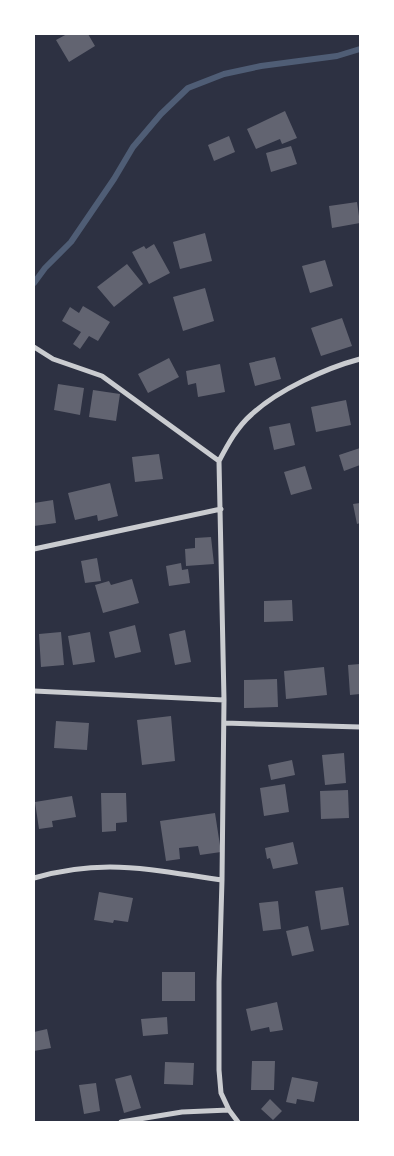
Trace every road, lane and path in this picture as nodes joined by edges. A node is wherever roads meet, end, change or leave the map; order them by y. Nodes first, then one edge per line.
1 (34, 347) edge
2 (360, 359) edge
3 (219, 461) junction
4 (221, 509) junction
5 (34, 549) edge
6 (34, 691) edge
7 (224, 700) junction
8 (224, 723) junction
9 (360, 727) edge
10 (34, 878) edge
11 (222, 880) junction
12 (229, 1110) junction
13 (121, 1122) edge
14 (238, 1122) edge

1 - 3 street
2 - 3 street
3 - 4 street
4 - 5 street
4 - 7 street
6 - 7 street
7 - 8 street
8 - 9 street
8 - 11 street
10 - 11 street
11 - 12 street
12 - 13 street
12 - 14 street

